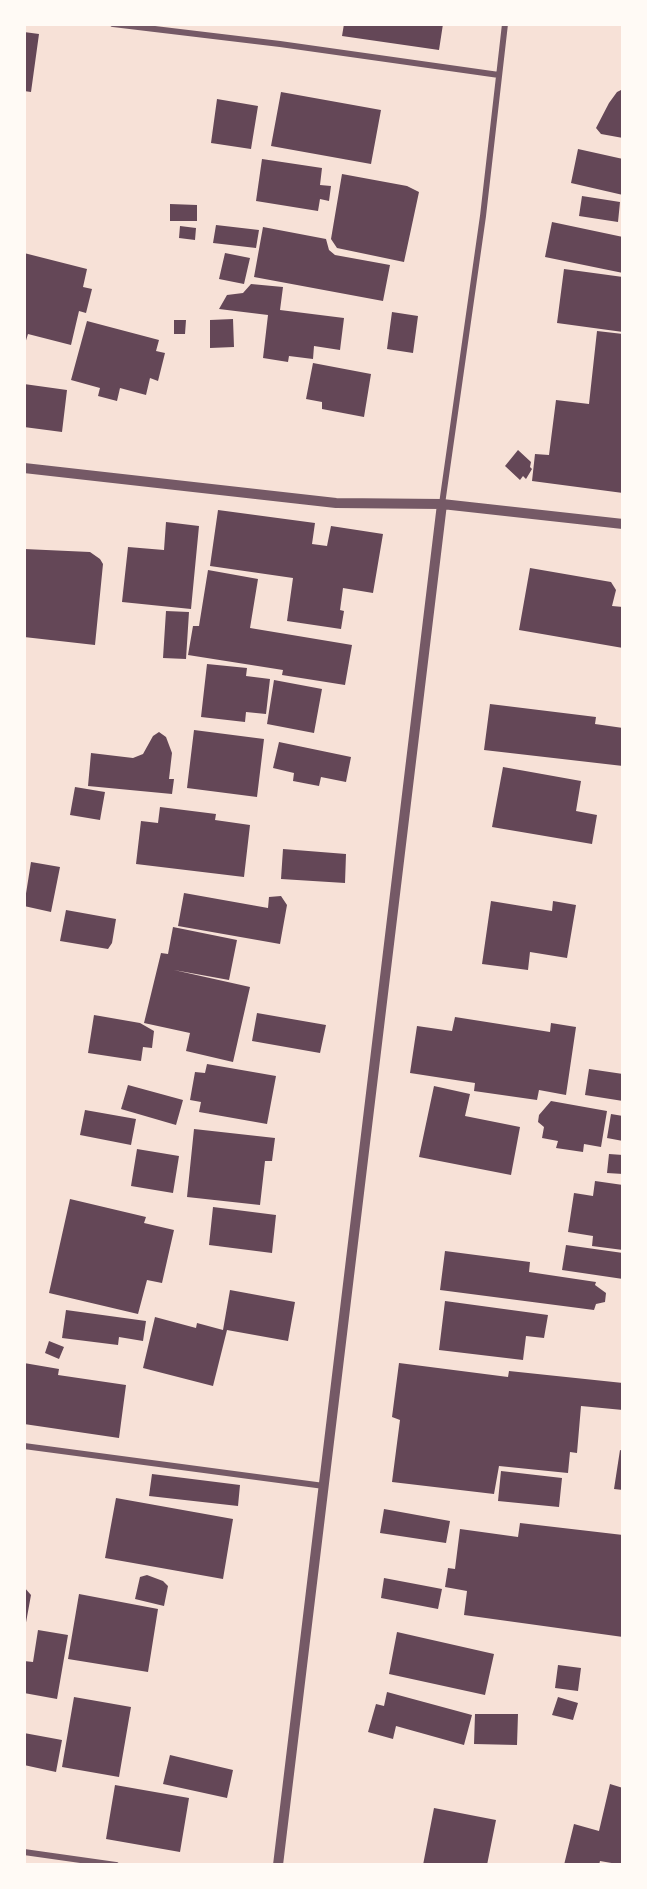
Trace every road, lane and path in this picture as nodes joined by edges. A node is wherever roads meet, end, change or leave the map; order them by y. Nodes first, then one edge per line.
1 (113, 24) edge
2 (505, 24) edge
3 (499, 75) junction
4 (24, 468) edge
5 (442, 504) junction
6 (623, 524) edge
7 (24, 1446) edge
8 (324, 1486) junction
9 (24, 1852) edge
10 (116, 1865) edge
11 (278, 1865) edge

1 - 3 street
2 - 3 street
3 - 5 street
4 - 5 street
5 - 6 street
5 - 8 street
7 - 8 street
8 - 11 street
9 - 10 street

